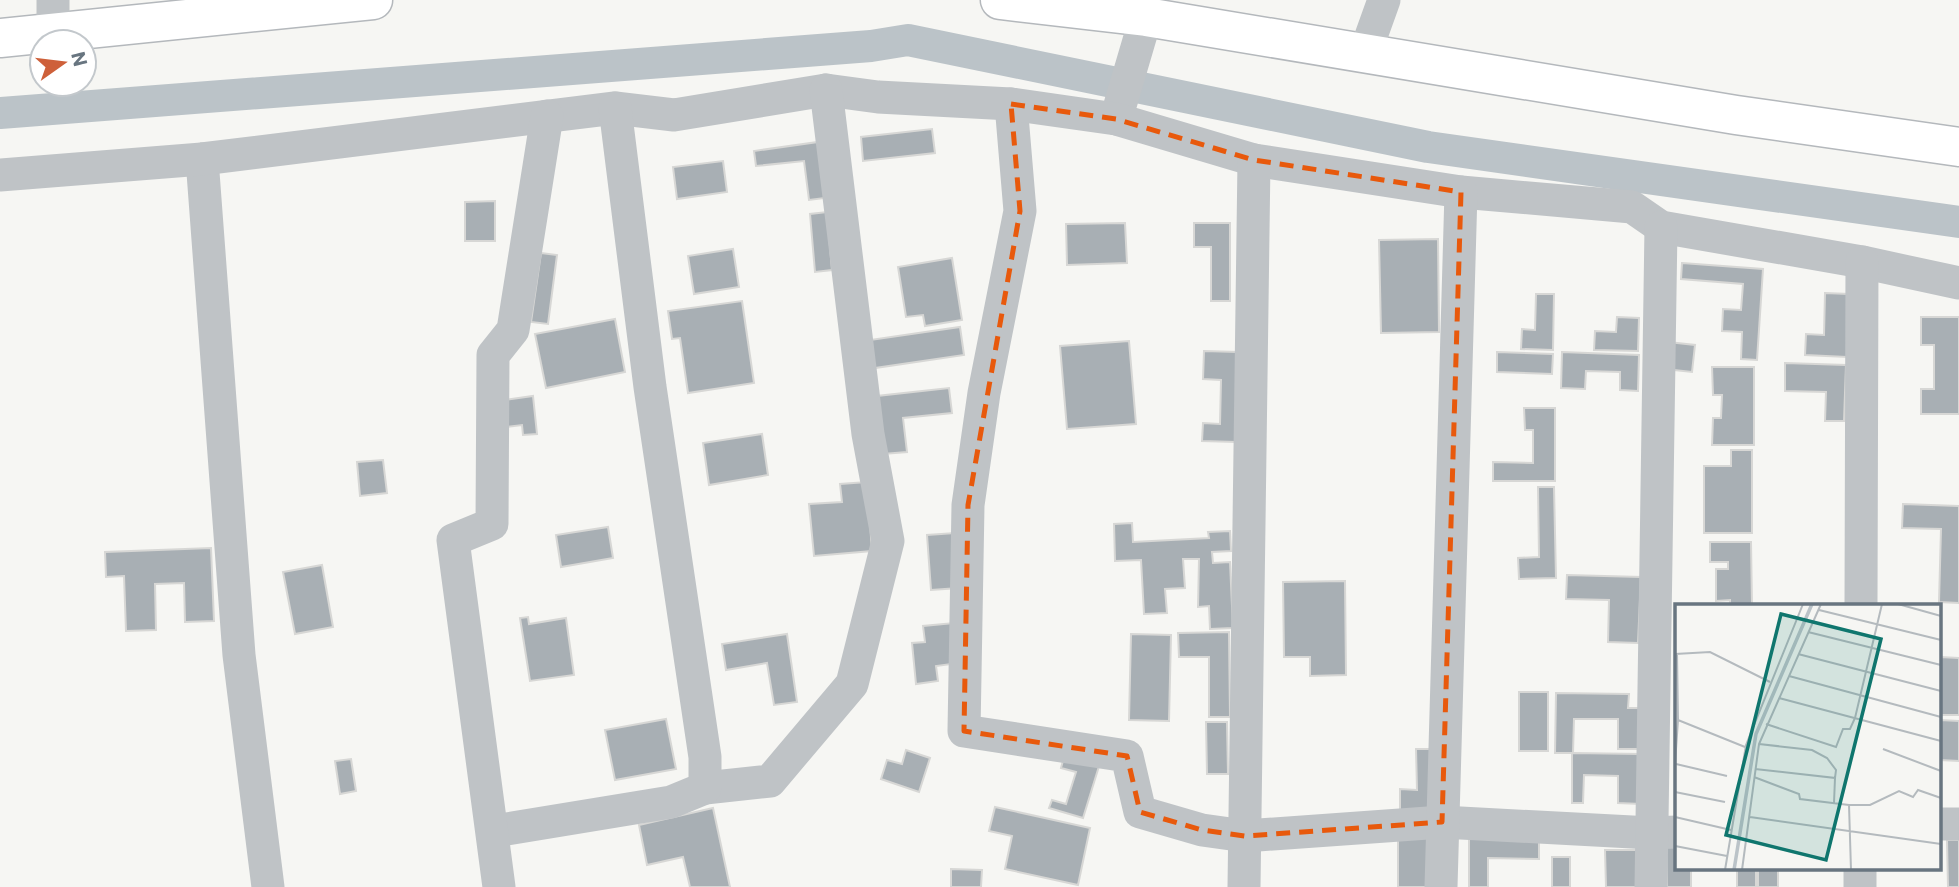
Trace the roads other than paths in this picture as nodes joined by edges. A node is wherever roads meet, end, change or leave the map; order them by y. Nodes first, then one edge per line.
1 (373, 0) edge
2 (1000, 0) edge
3 (1384, 0) edge
4 (53, 16) edge
5 (1146, 17) junction
6 (0, 38) edge
7 (1365, 53) junction
8 (826, 90) junction
9 (1011, 104) junction
10 (615, 108) junction
11 (547, 116) junction
12 (1116, 119) junction
13 (1959, 146) edge
14 (202, 159) junction
15 (1254, 160) junction
16 (0, 175) edge
17 (1461, 192) junction
18 (1661, 227) junction
19 (1862, 262) junction
20 (1959, 283) edge
21 (1861, 604) edge
22 (705, 788) junction
23 (1442, 822) junction
24 (1941, 824) edge
25 (1959, 824) edge
26 (494, 831) junction
27 (1664, 832) edge
28 (1245, 836) junction
29 (268, 887) edge
30 (499, 887) edge
31 (1244, 887) edge
32 (1441, 887) edge
33 (1651, 887) edge

1 - 4 street
2 - 5 street
3 - 7 street
4 - 6 street
5 - 7 street
5 - 12 street
7 - 13 street
8 - 9 street
8 - 10 street
8 - 22 street
9 - 12 street
9 - 28 street
10 - 11 street
10 - 22 street
11 - 14 street
11 - 26 street
12 - 15 street
14 - 16 street
14 - 29 street
15 - 17 street
15 - 28 street
17 - 18 street
17 - 23 street
18 - 19 street
18 - 27 street
19 - 20 street
19 - 21 street
22 - 26 street
23 - 27 street
23 - 28 street
23 - 32 street
24 - 25 street
26 - 30 street
27 - 33 street
28 - 31 street

